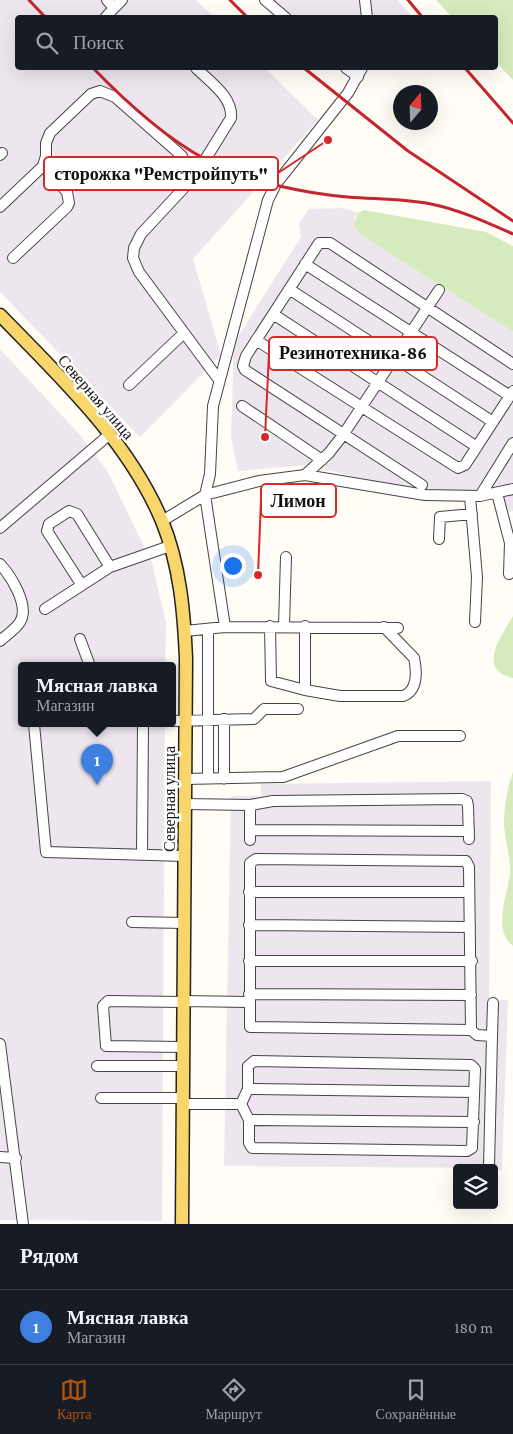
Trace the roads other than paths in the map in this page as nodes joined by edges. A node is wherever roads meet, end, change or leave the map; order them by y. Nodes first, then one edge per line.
1 (107, 0) edge
2 (266, 0) edge
3 (365, 0) edge
4 (118, 4) edge
5 (108, 15) edge
6 (283, 15) edge
7 (367, 15) edge
8 (198, 70) edge
9 (360, 72) edge
10 (182, 156) dead end
11 (43, 166) junction
12 (0, 207) edge
13 (13, 258) dead end
14 (305, 264) junction
15 (289, 289) junction
16 (439, 290) dead end
17 (427, 308) junction
18 (273, 314) junction
19 (0, 315) edge
20 (184, 333) junction
21 (411, 333) junction
22 (256, 340) junction
23 (395, 357) junction
24 (513, 364) edge
25 (219, 380) junction
26 (378, 382) junction
27 (129, 385) dead end
28 (511, 394) edge
29 (242, 406) dead end
30 (362, 408) junction
31 (493, 422) junction
32 (110, 434) junction
33 (343, 435) junction
34 (513, 443) edge
35 (477, 446) junction
36 (322, 460) junction
37 (305, 475) junction
38 (422, 485) dead end
39 (513, 489) edge
40 (497, 492) junction
41 (206, 495) junction
42 (475, 496) junction
43 (472, 514) junction
44 (162, 521) junction
45 (0, 528) edge
46 (439, 539) dead end
47 (170, 546) junction
48 (286, 557) dead end
49 (0, 564) edge
50 (110, 566) junction
51 (509, 574) dead end
52 (82, 584) junction
53 (45, 609) dead end
54 (474, 622) dead end
55 (270, 626) junction
56 (284, 626) junction
57 (305, 626) junction
58 (384, 627) junction
59 (225, 628) junction
60 (398, 628) dead end
61 (208, 629) junction
62 (185, 631) junction
63 (80, 639) dead end
64 (0, 641) edge
65 (89, 662) edge
66 (305, 690) junction
67 (298, 709) dead end
68 (208, 719) junction
69 (224, 719) junction
70 (176, 721) edge
71 (186, 721) junction
72 (34, 727) edge
73 (143, 727) edge
74 (460, 736) dead end
75 (186, 778) junction
76 (208, 778) junction
77 (224, 778) junction
78 (185, 804) junction
79 (250, 805) junction
80 (142, 854) junction
81 (185, 856) junction
82 (249, 892) junction
83 (470, 892) junction
84 (132, 922) dead end
85 (184, 923) junction
86 (249, 925) junction
87 (470, 927) junction
88 (249, 960) junction
89 (472, 961) junction
90 (471, 995) junction
91 (249, 998) junction
92 (182, 1002) junction
93 (492, 1003) dead end
94 (471, 1030) junction
95 (492, 1036) junction
96 (0, 1044) edge
97 (182, 1047) junction
98 (97, 1066) dead end
99 (182, 1066) junction
100 (248, 1089) junction
101 (474, 1092) junction
102 (101, 1098) dead end
103 (182, 1101) junction
104 (241, 1104) junction
105 (249, 1120) junction
106 (474, 1122) junction
107 (0, 1157) edge
108 (16, 1158) junction
109 (489, 1164) edge
110 (22, 1224) edge
111 (182, 1224) edge

1 - 4 lane
2 - 6 lane
3 - 7 lane
4 - 5 lane
8 - 20 lane
9 - 25 lane
10 - 11 lane
11 - 12 lane
11 - 13 lane
14 - 15 lane
14 - 17 lane
14 - 21 lane
15 - 18 lane
15 - 23 lane
16 - 17 lane
17 - 21 lane
17 - 24 lane
18 - 22 lane
18 - 26 lane
19 - 32 main road, Северная улица
20 - 25 lane
20 - 27 lane
21 - 23 lane
21 - 28 lane
22 - 30 lane
22 - 33 lane
23 - 26 lane
23 - 31 lane
25 - 41 lane
26 - 30 lane
26 - 35 lane
28 - 31 lane
29 - 36 lane
30 - 33 lane
30 - 35 lane
31 - 35 lane
32 - 44 main road, Северная улица
32 - 45 lane
33 - 36 lane
33 - 38 lane
34 - 42 lane
36 - 37 lane
37 - 41 lane
37 - 42 lane
39 - 40 lane
40 - 42 lane
40 - 51 lane
41 - 44 lane
41 - 59 lane
42 - 43 lane
43 - 46 lane
43 - 54 lane
44 - 47 main road, Северная улица
47 - 50 lane
47 - 62 main road, Северная улица
48 - 56 lane
49 - 64 lane
50 - 52 lane
50 - 52 lane
52 - 53 lane
55 - 56 lane
55 - 59 lane
55 - 66 lane
56 - 57 lane
57 - 58 lane
57 - 66 lane
58 - 60 lane
58 - 66 lane
59 - 61 lane
61 - 62 lane
61 - 68 lane
62 - 71 main road, Северная улица
63 - 65 lane
67 - 69 lane
68 - 69 lane
68 - 71 lane
68 - 76 lane
69 - 77 lane
70 - 71 lane
71 - 75 main road, Северная улица
72 - 80 lane
73 - 80 lane
74 - 77 lane
75 - 76 lane
75 - 78 main road, Северная улица
76 - 77 lane
78 - 79 lane
78 - 81 main road, Северная улица
79 - 79 lane
80 - 81 lane
81 - 85 main road, Северная улица
82 - 83 lane
82 - 83 lane
82 - 86 lane
83 - 87 lane
84 - 85 lane
85 - 92 main road, Северная улица
86 - 87 lane
86 - 88 lane
87 - 89 lane
88 - 89 lane
88 - 91 lane
89 - 90 lane
90 - 91 lane
90 - 94 lane
91 - 92 lane
91 - 94 lane
92 - 97 main road, Северная улица
92 - 97 lane
93 - 95 lane
94 - 95 lane
95 - 109 lane
96 - 108 lane
97 - 99 main road, Северная улица
98 - 99 lane
99 - 103 main road, Северная улица
100 - 101 lane
100 - 101 lane
100 - 104 lane
101 - 106 lane
102 - 103 lane
103 - 104 lane
103 - 111 main road, Северная улица
104 - 105 lane
105 - 106 lane
105 - 106 lane
107 - 108 lane
108 - 110 lane

